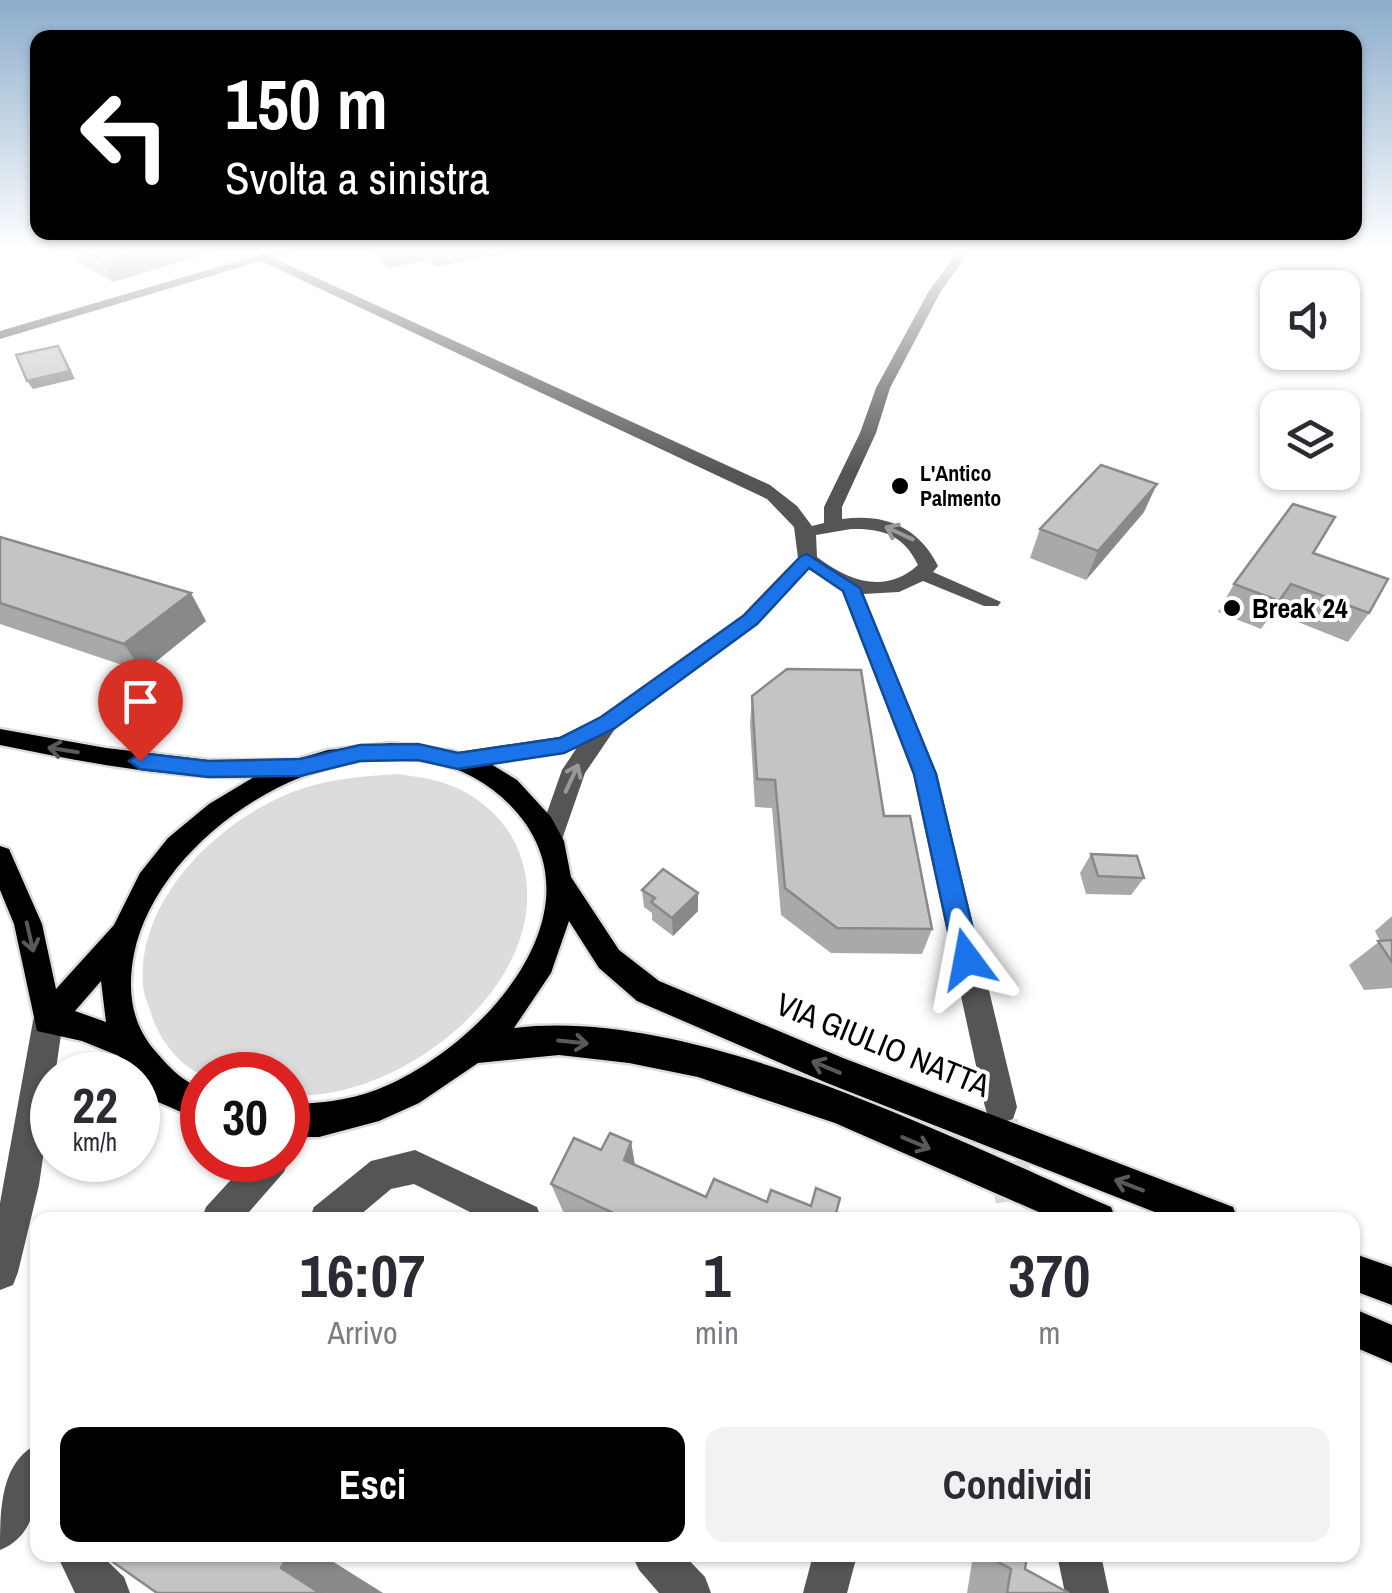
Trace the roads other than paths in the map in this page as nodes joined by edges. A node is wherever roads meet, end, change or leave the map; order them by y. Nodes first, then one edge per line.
1 (36, 323) edge
2 (406, 323) edge
3 (918, 323) edge
4 (0, 334) edge
5 (833, 525) junction
6 (807, 534) junction
7 (807, 560) junction
8 (922, 574) junction
9 (851, 588) junction
10 (990, 602) dead end
11 (608, 722) junction
12 (0, 737) edge
13 (458, 761) junction
14 (300, 768) junction
15 (550, 841) junction
16 (0, 857) edge
17 (560, 886) junction
18 (122, 934) junction
19 (48, 1021) junction
20 (130, 1046) junction
21 (476, 1048) junction
22 (180, 1095) edge
23 (1001, 1107) tunnel mouth
24 (310, 1124) edge
25 (253, 1182) edge
26 (226, 1212) edge
27 (337, 1212) edge
28 (508, 1212) edge
29 (1079, 1212) edge
30 (1199, 1212) edge
31 (0, 1272) edge
32 (1360, 1274) edge
33 (1392, 1286) edge
34 (1360, 1330) edge
35 (1392, 1344) edge
36 (30, 1478) edge
37 (0, 1529) edge
38 (82, 1562) edge
39 (661, 1562) edge
40 (833, 1562) edge
41 (1081, 1562) edge
42 (108, 1593) edge
43 (690, 1593) edge
44 (826, 1593) edge
45 (1087, 1593) edge

1 - 4 street
2 - 6 street
3 - 5 street
5 - 6 street
8 -> 5 street
6 - 7 street
7 - 9 street
7 - 11 street
8 - 9 street
8 - 10 street
9 - 23 street
11 - 13 street
15 -> 11 street
14 -> 12 main road
13 - 14 main road
13 - 15 main road
14 - 18 main road
15 - 17 main road
16 -> 19 main road
17 - 21 main road
30 -> 17 main road, VIA GIULIO NATTA
18 - 19 main road
18 - 20 main road
19 - 20 main road
19 - 31 street
20 - 22 main road
21 - 24 main road
21 -> 29 main road
25 - 26 street
27 - 28 street
32 - 33 main road
34 - 35 main road
36 - 37 street
38 - 42 street
39 - 43 street
40 - 44 street
41 - 45 street

